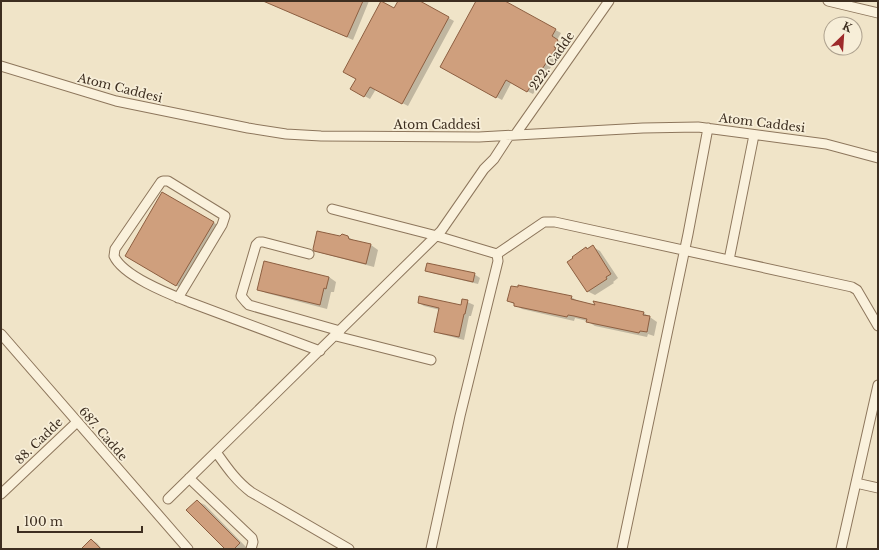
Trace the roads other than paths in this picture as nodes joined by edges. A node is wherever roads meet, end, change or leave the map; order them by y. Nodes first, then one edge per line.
1 (610, 1) edge
2 (828, 1) edge
3 (878, 13) edge
4 (1, 66) edge
5 (708, 128) junction
6 (512, 135) junction
7 (754, 135) junction
8 (878, 158) edge
9 (332, 209) dead end
10 (437, 236) junction
11 (685, 250) junction
12 (309, 254) dead end
13 (497, 254) junction
14 (729, 260) junction
15 (178, 298) junction
16 (878, 326) edge
17 (338, 333) junction
18 (1, 334) edge
19 (320, 351) junction
20 (431, 360) dead end
21 (878, 385) edge
22 (77, 422) junction
23 (216, 452) junction
24 (189, 478) junction
25 (856, 483) junction
26 (878, 488) edge
27 (1, 494) edge
28 (168, 499) dead end
29 (188, 549) edge
30 (251, 549) edge
31 (349, 549) edge
32 (431, 549) edge
33 (622, 549) edge
34 (841, 549) edge

1 - 6 street, 222. Cadde
2 - 3 street
4 - 6 street, Atom Caddesi
5 - 6 street, Atom Caddesi
5 - 7 street, Atom Caddesi
5 - 11 street
6 - 10 street, 222. Cadde
7 - 8 street, Atom Caddesi
7 - 14 street
9 - 10 street
10 - 13 street
10 - 17 street, 222. Cadde
11 - 13 street
11 - 14 street
11 - 33 street
12 - 17 street
13 - 32 street
14 - 16 street
15 - 15 street
15 - 19 street
17 - 19 street, 222. Cadde
17 - 20 street
18 - 22 street, 687. Cadde
19 - 23 street, 222. Cadde
21 - 25 street
22 - 27 street, 88. Cadde
22 - 29 street, 687. Cadde
23 - 24 street, 222. Cadde
23 - 31 street
24 - 28 street, 222. Cadde
24 - 30 street
25 - 26 street
25 - 34 street

